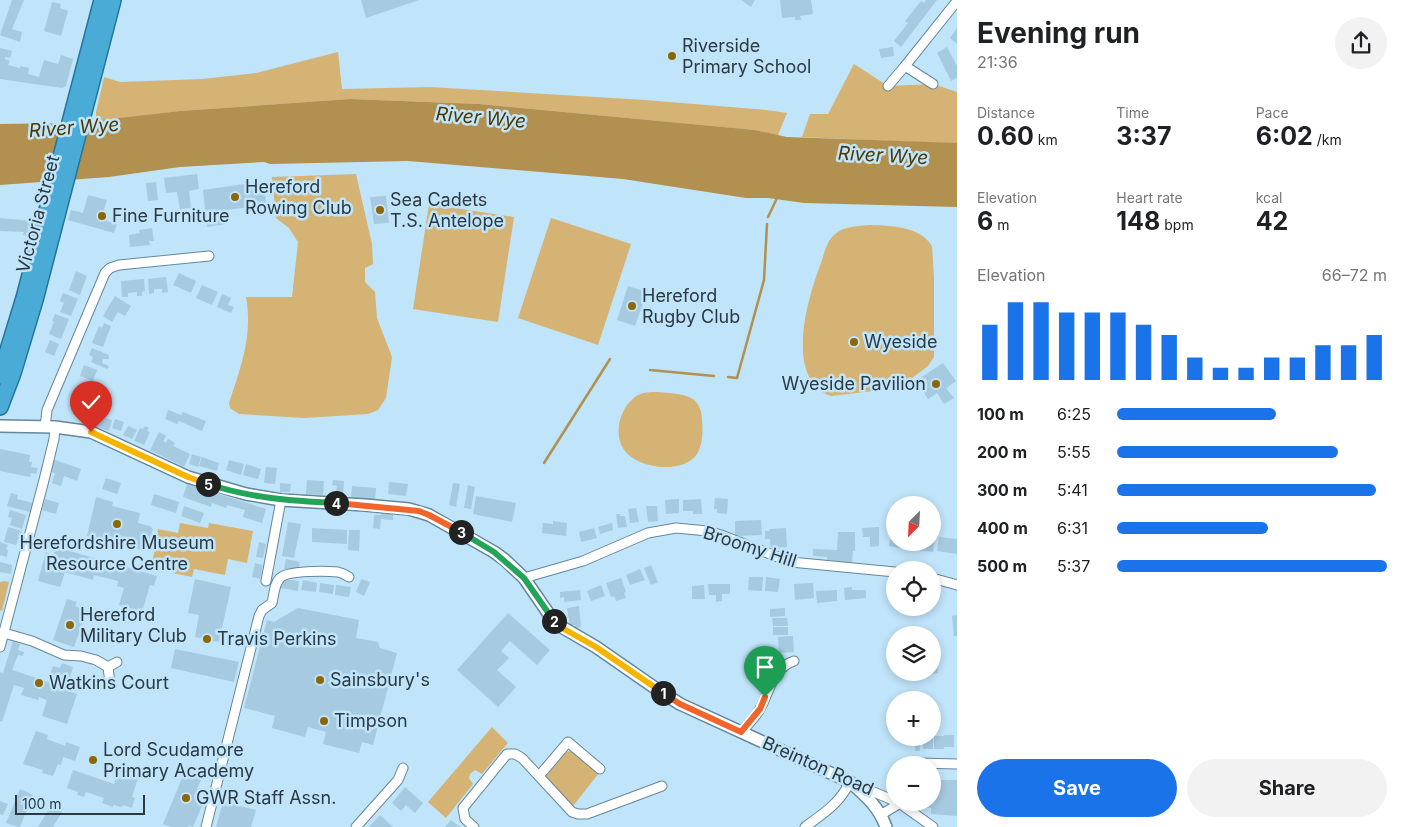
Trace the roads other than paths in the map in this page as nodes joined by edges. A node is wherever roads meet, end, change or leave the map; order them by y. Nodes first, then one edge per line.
1 (102, 0) edge
2 (113, 0) edge
3 (957, 1) edge
4 (905, 66) junction
5 (934, 84) dead end
6 (888, 86) dead end
7 (209, 256) dead end
8 (29, 299) junction
9 (0, 376) edge
10 (0, 407) edge
11 (0, 426) edge
12 (50, 427) junction
13 (281, 500) junction
14 (886, 571) edge
15 (349, 577) dead end
16 (524, 578) junction
17 (266, 581) dead end
18 (941, 581) edge
19 (957, 585) edge
20 (4, 633) junction
21 (0, 647) edge
22 (794, 661) dead end
23 (117, 662) dead end
24 (108, 668) junction
25 (110, 683) dead end
26 (741, 732) junction
27 (941, 764) edge
28 (957, 764) edge
29 (403, 768) dead end
30 (600, 769) dead end
31 (539, 776) junction
32 (850, 782) junction
33 (662, 786) dead end
34 (886, 797) edge
35 (887, 811) edge
36 (910, 811) edge
37 (882, 814) junction
38 (206, 827) edge
39 (356, 827) edge
40 (474, 827) edge
41 (805, 827) edge
42 (886, 827) edge
43 (933, 827) edge

1 - 8 highway, Victoria Street
2 - 8 highway, Victoria Street
3 - 4 street
4 - 5 street
4 - 6 street
7 - 12 street
8 - 9 highway, Victoria Street
8 - 10 highway, Victoria Street
11 - 12 street, Breinton Road
12 - 13 street, Breinton Road
12 - 20 street
13 - 16 street, Breinton Road
13 - 17 street
14 - 16 street, Broomy Hill
15 - 38 street
16 - 26 street, Breinton Road
18 - 19 street
20 - 21 street
20 - 24 street
22 - 26 street
23 - 24 street
24 - 25 street
26 - 32 street, Breinton Road
27 - 28 street
29 - 39 street
30 - 31 street
31 - 33 street
31 - 40 street
32 - 34 street, Breinton Road
32 - 37 street
32 - 41 street
35 - 37 street
36 - 43 street, Breinton Road
37 - 42 street

